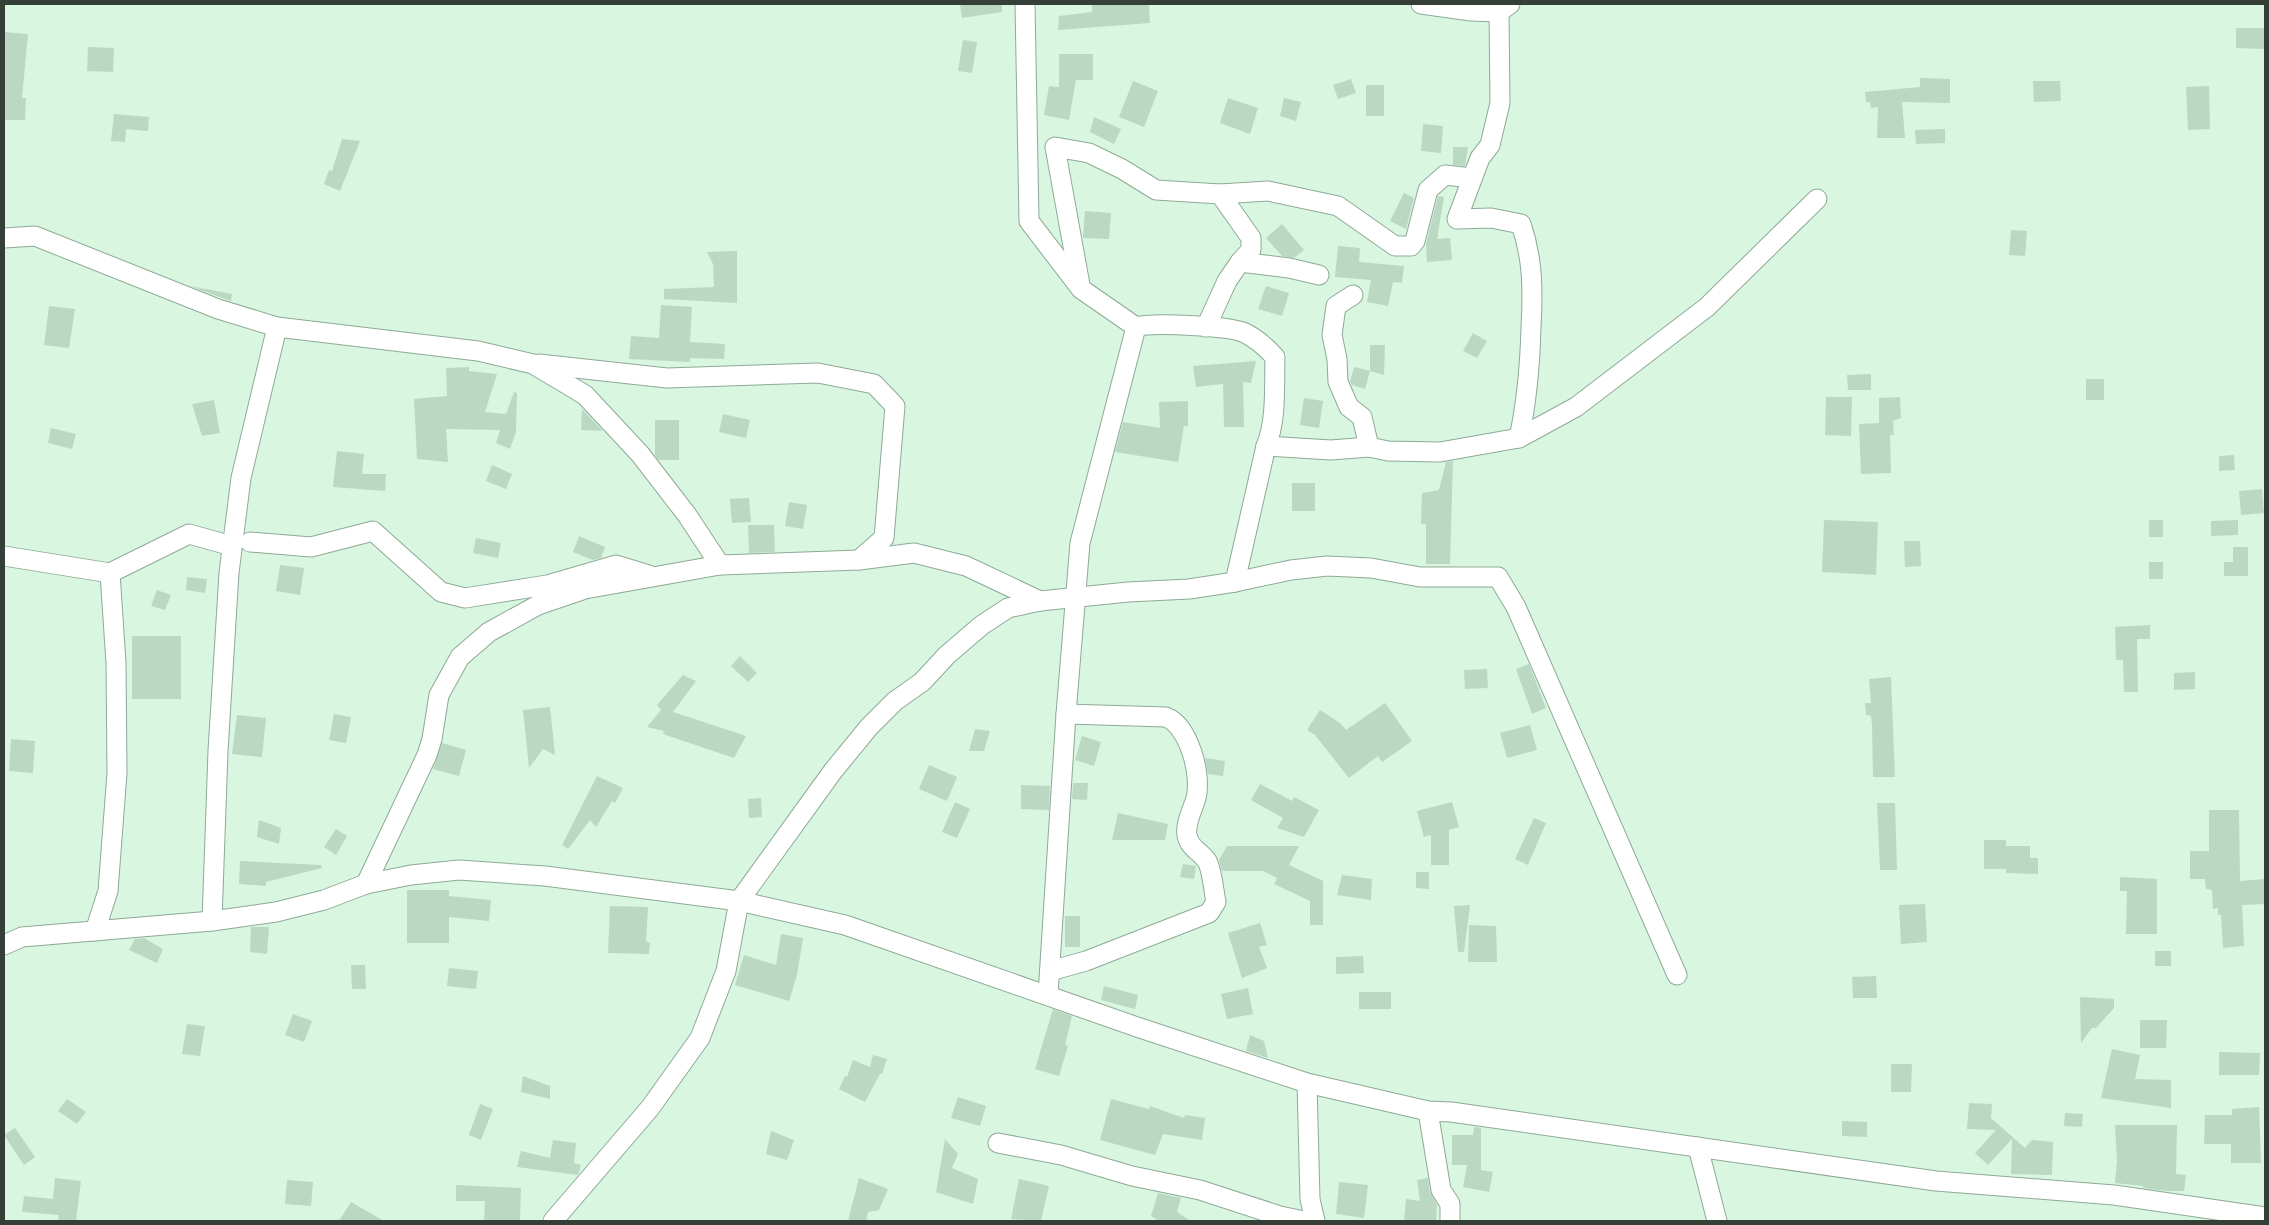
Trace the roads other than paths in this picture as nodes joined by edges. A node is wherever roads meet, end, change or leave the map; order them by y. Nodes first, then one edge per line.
1 (1025, 4) edge
2 (1421, 4) edge
3 (1504, 8) edge
4 (1026, 122) junction
5 (1055, 147) junction
6 (1472, 178) junction
7 (1220, 194) junction
8 (1817, 199) dead end
9 (4, 238) edge
10 (1240, 262) junction
11 (1319, 275) dead end
12 (1081, 289) junction
13 (1353, 296) dead end
14 (277, 327) junction
15 (1136, 327) junction
16 (1206, 327) junction
17 (532, 364) junction
18 (1519, 438) junction
19 (1266, 446) junction
20 (1369, 447) junction
21 (241, 544) junction
22 (4, 556) edge
23 (859, 560) junction
24 (720, 565) junction
25 (110, 573) junction
26 (652, 576) junction
27 (1235, 582) junction
28 (1075, 598) junction
29 (1040, 601) junction
30 (1066, 714) junction
31 (366, 884) junction
32 (740, 901) junction
33 (212, 921) junction
34 (95, 931) junction
35 (4, 945) edge
36 (1050, 970) junction
37 (1677, 975) dead end
38 (1048, 995) junction
39 (1307, 1083) junction
40 (1428, 1111) junction
41 (998, 1143) dead end
42 (1698, 1147) junction
43 (2265, 1217) edge
44 (553, 1221) edge
45 (1304, 1221) edge
46 (1315, 1221) edge
47 (1450, 1221) edge
48 (1717, 1221) edge

1 - 4 street
2 - 3 street
3 - 6 street
4 - 5 street
4 - 12 street
5 - 7 street
5 - 12 street
6 - 7 street
6 - 18 street
7 - 10 street
8 - 18 street
9 - 14 street
10 - 11 street
10 - 16 street
12 - 15 street
13 - 20 street
14 - 17 street
14 - 21 street
15 - 16 street
15 - 28 street
16 - 19 street
17 - 23 street
17 - 24 street
18 - 20 street
19 - 20 street
19 - 27 street
21 - 25 street
21 - 26 street
21 - 33 street
22 - 25 street
23 - 24 street
23 - 29 street
24 - 26 street
25 - 34 street
26 - 31 street
27 - 28 street
27 - 37 street
28 - 29 street
28 - 30 street
29 - 32 street
30 - 36 street
30 - 36 street
31 - 32 street
31 - 33 street
32 - 38 street
32 - 44 street
33 - 34 street
34 - 35 street
36 - 38 street
38 - 39 street
39 - 40 street
39 - 46 street
40 - 42 street
40 - 47 street
41 - 45 street
42 - 43 street
42 - 48 street

